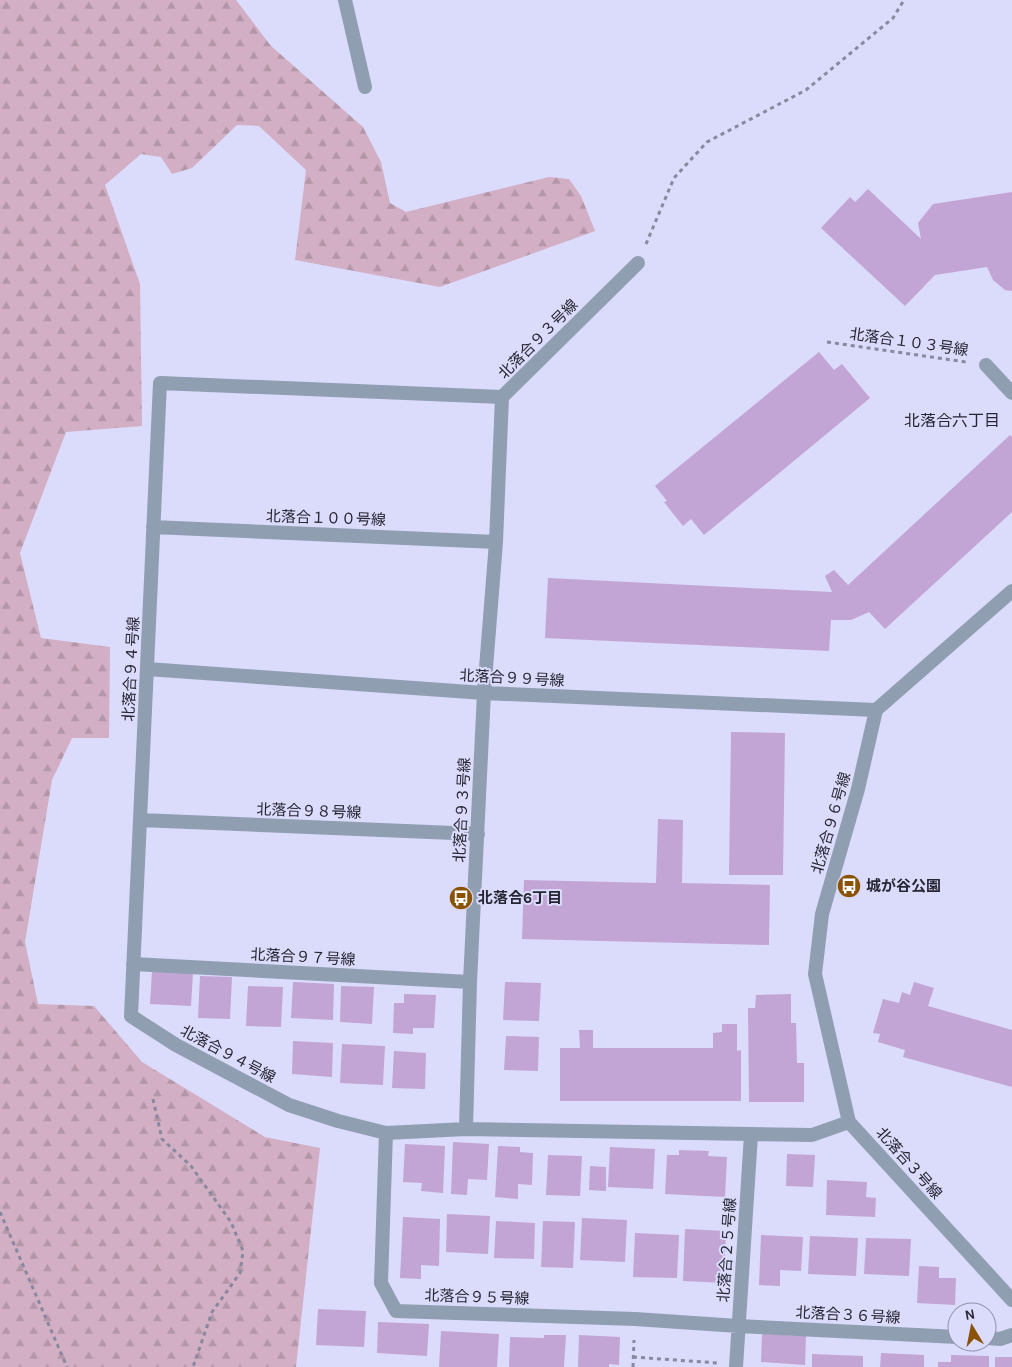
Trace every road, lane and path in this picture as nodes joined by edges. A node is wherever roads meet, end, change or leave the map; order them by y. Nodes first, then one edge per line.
1 (345, 0) edge
2 (904, 0) edge
3 (365, 88) dead end
4 (638, 263) joint
5 (828, 342) dead end
6 (986, 365) joint
7 (1012, 393) edge
8 (502, 398) junction
9 (153, 527) junction
10 (496, 542) junction
11 (1012, 591) edge
12 (147, 669) junction
13 (484, 693) junction
14 (876, 710) junction
15 (140, 820) junction
16 (478, 834) junction
17 (133, 964) junction
18 (470, 982) junction
19 (153, 1099) dead end
20 (850, 1122) junction
21 (466, 1129) junction
22 (386, 1133) junction
23 (751, 1135) junction
24 (0, 1212) edge
25 (1012, 1300) edge
26 (635, 1320) junction
27 (738, 1326) junction
28 (1012, 1335) edge
29 (947, 1336) edge
30 (997, 1338) edge
31 (633, 1357) junction
32 (736, 1366) edge
33 (67, 1367) edge
34 (193, 1367) edge
35 (633, 1367) edge

1 - 3 street
2 - 4 path
4 - 8 street, 北落合９３号線
5 - 6 path, 北落合１０３号線
6 - 7 street
8 - 9 street, 北落合９４号線
8 - 10 street, 北落合９３号線
9 - 10 street, 北落合１００号線
9 - 12 street, 北落合９４号線
10 - 13 street, 北落合９３号線
11 - 14 street
12 - 13 street, 北落合９９号線
12 - 15 street, 北落合９４号線
13 - 14 street, 北落合９９号線
13 - 16 street, 北落合９３号線
14 - 20 street, 北落合９６号線
15 - 16 street, 北落合９８号線
15 - 17 street, 北落合９４号線
16 - 18 street, 北落合９３号線
17 - 18 street, 北落合９７号線
17 - 22 street, 北落合９４号線
18 - 21 street, 北落合９３号線
19 - 34 path
20 - 23 street
20 - 25 street, 北落合３号線
21 - 22 street
21 - 23 street
22 - 26 street, 北落合９５号線
23 - 27 street, 北落合２５号線
24 - 33 path
26 - 27 street, 北落合９５号線
26 - 31 path
27 - 29 street, 北落合３６号線
27 - 32 street, 北落合２５号線
28 - 30 street
31 - 32 path
31 - 35 path

